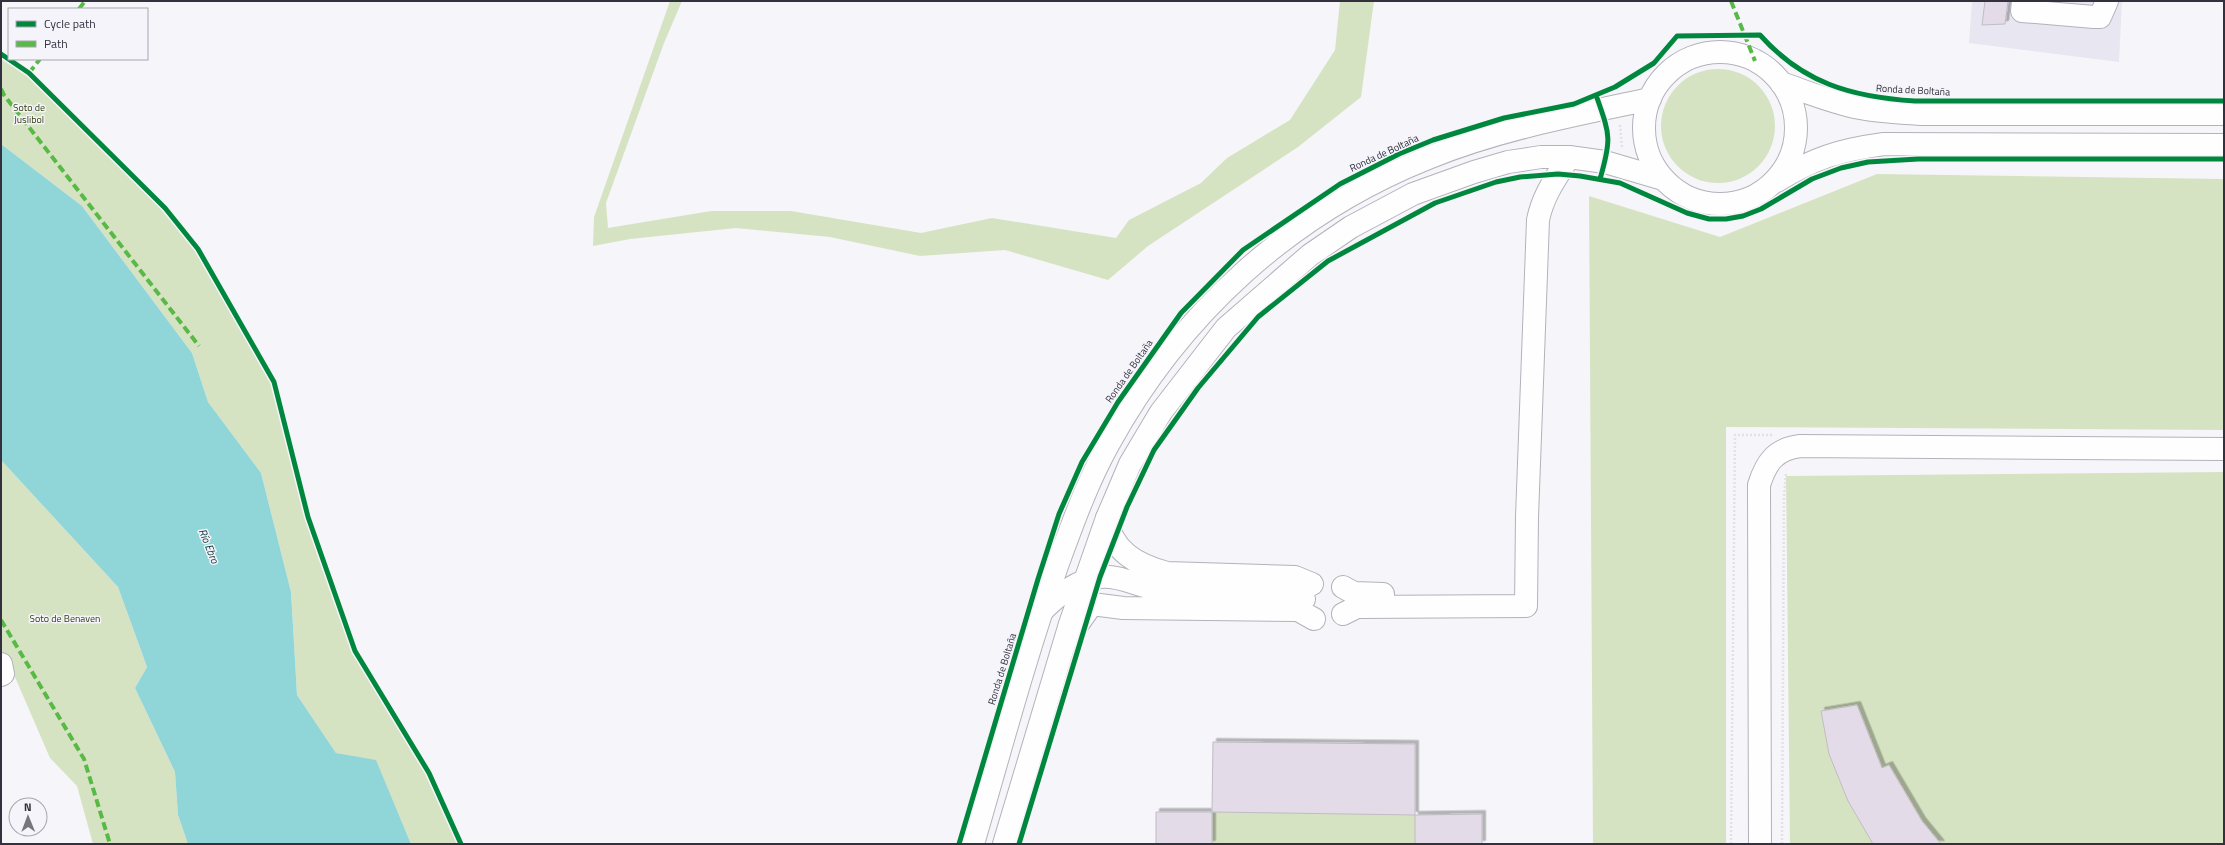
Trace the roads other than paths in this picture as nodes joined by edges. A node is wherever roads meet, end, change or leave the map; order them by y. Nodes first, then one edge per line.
1 (2023, 1) edge
2 (2107, 1) edge
3 (1781, 83) junction
4 (1650, 99) junction
5 (2224, 114) edge
6 (2224, 145) edge
7 (1569, 157) junction
8 (1663, 179) junction
9 (1769, 186) junction
10 (2224, 449) edge
11 (1107, 518) junction
12 (1085, 581) junction
13 (1343, 587) junction
14 (1308, 592) junction
15 (1526, 593) junction
16 (1041, 612) junction
17 (1343, 614) junction
18 (1314, 619) junction
19 (1064, 644) junction
20 (1, 664) edge
21 (1, 675) edge
22 (973, 844) edge
23 (1004, 844) edge
24 (1760, 844) edge

1 - 2 main road
3 - 4 main road
3 - 5 main road
3 - 9 main road
4 - 8 main road
4 - 16 main road, Ronda de Boltaña
6 - 9 main road
7 - 8 main road
7 - 11 main road
7 - 15 main road
8 - 9 main road
10 - 24 main road
11 - 12 main road
11 - 14 main road
12 - 14 main road
12 - 16 main road
12 - 19 main road
13 - 14 main road
13 - 15 main road
13 - 17 main road
14 - 18 main road
15 - 17 main road
16 - 22 main road, Ronda de Boltaña
17 - 18 main road
18 - 19 main road
19 - 23 main road
20 - 21 main road

